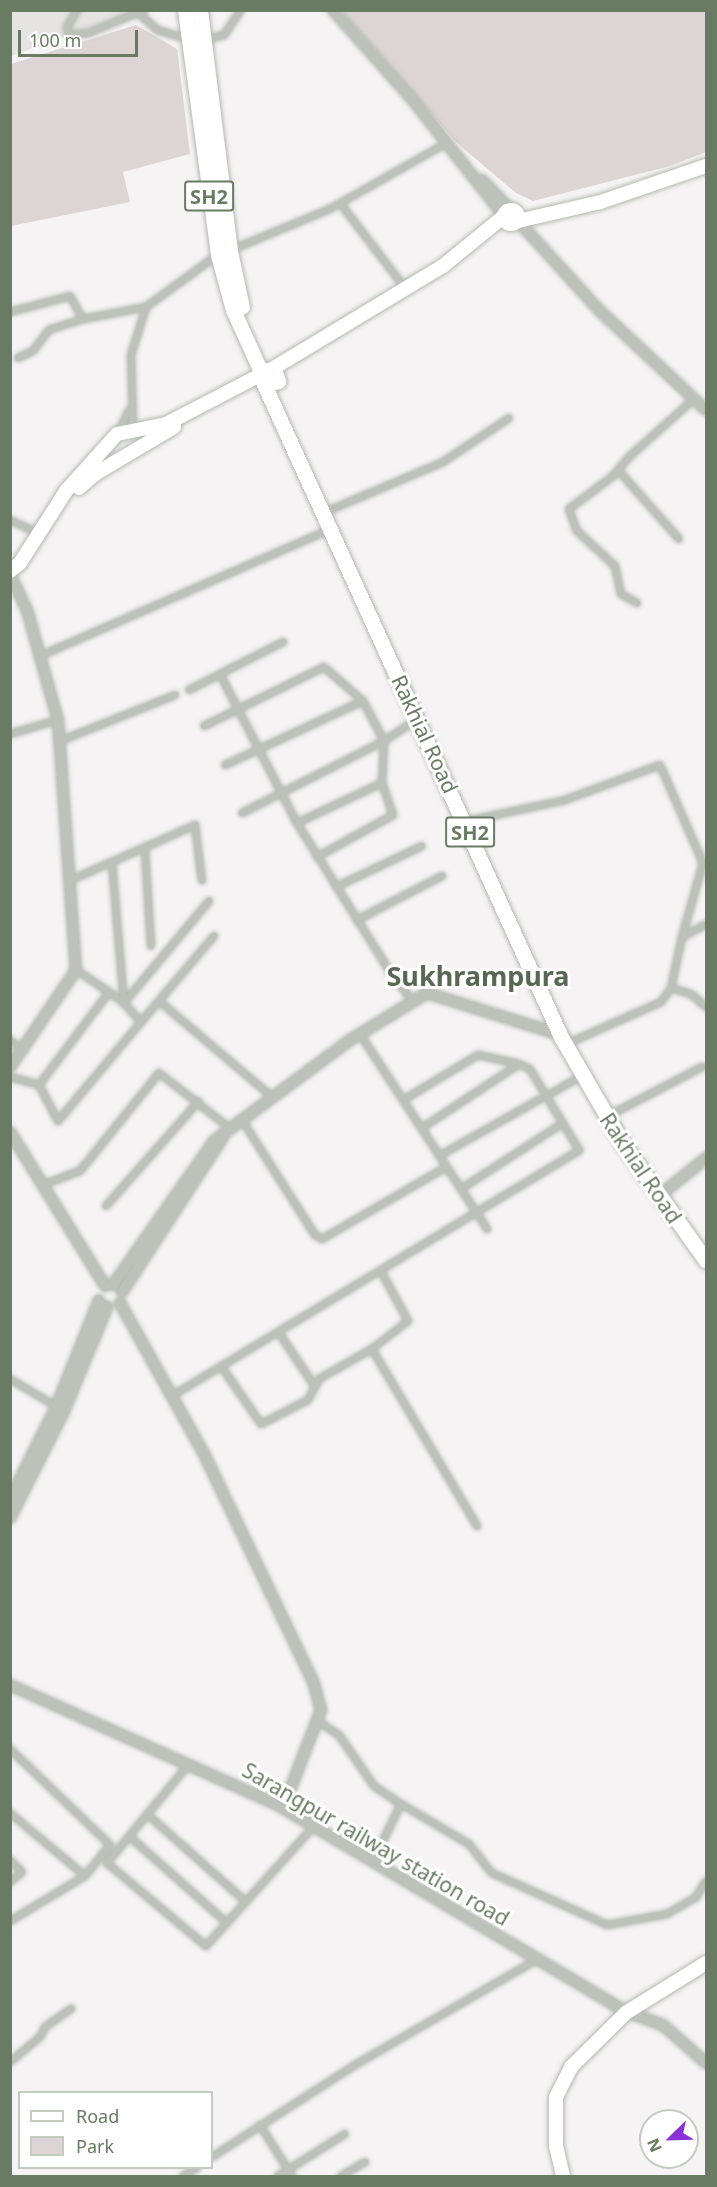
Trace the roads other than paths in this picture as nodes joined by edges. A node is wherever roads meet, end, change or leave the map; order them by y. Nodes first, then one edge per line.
1 (77, 10) edge
2 (144, 10) edge
3 (185, 10) edge
4 (200, 10) edge
5 (240, 10) edge
6 (333, 10) edge
7 (136, 13) edge
8 (194, 40) junction
9 (448, 148) junction
10 (706, 160) edge
11 (706, 166) edge
12 (340, 203) junction
13 (512, 218) junction
14 (224, 253) junction
15 (406, 288) junction
16 (146, 307) junction
17 (10, 312) edge
18 (83, 319) junction
19 (18, 358) dead end
20 (271, 376) junction
21 (694, 399) junction
22 (130, 403) junction
23 (706, 410) edge
24 (509, 418) dead end
25 (133, 429) junction
26 (117, 434) junction
27 (131, 452) junction
28 (618, 470) junction
29 (91, 471) junction
30 (69, 493) junction
31 (330, 510) junction
32 (10, 520) edge
33 (331, 529) junction
34 (39, 533) junction
35 (679, 539) dead end
36 (11, 576) edge
37 (636, 603) dead end
38 (283, 642) dead end
39 (40, 656) junction
40 (220, 674) junction
41 (189, 690) dead end
42 (175, 695) dead end
43 (363, 701) junction
44 (239, 709) junction
45 (58, 720) junction
46 (419, 720) junction
47 (204, 726) dead end
48 (10, 734) edge
49 (60, 741) junction
50 (384, 741) junction
51 (261, 749) junction
52 (225, 765) dead end
53 (382, 783) junction
54 (283, 791) junction
55 (242, 813) dead end
56 (472, 820) junction
57 (297, 823) junction
58 (422, 846) dead end
59 (145, 850) junction
60 (317, 857) junction
61 (112, 863) junction
62 (442, 876) dead end
63 (71, 880) junction
64 (202, 881) dead end
65 (336, 887) junction
66 (209, 901) dead end
67 (357, 920) junction
68 (706, 924) edge
69 (214, 936) dead end
70 (682, 937) junction
71 (151, 946) dead end
72 (76, 970) junction
73 (671, 988) junction
74 (109, 992) junction
75 (159, 1001) junction
76 (413, 1001) junction
77 (124, 1003) junction
78 (706, 1007) edge
79 (141, 1022) junction
80 (360, 1034) junction
81 (567, 1038) junction
82 (10, 1040) edge
83 (22, 1050) junction
84 (519, 1064) junction
85 (10, 1067) edge
86 (702, 1067) dead end
87 (582, 1076) junction
88 (10, 1077) edge
89 (39, 1085) junction
90 (552, 1093) dead end
91 (272, 1097) junction
92 (405, 1099) junction
93 (540, 1099) dead end
94 (199, 1101) junction
95 (612, 1114) junction
96 (242, 1120) junction
97 (563, 1123) junction
98 (422, 1128) junction
99 (10, 1132) edge
100 (227, 1133) junction
101 (439, 1156) junction
102 (706, 1158) edge
103 (446, 1167) junction
104 (43, 1185) junction
105 (461, 1189) junction
106 (661, 1195) junction
107 (106, 1206) dead end
108 (477, 1213) junction
109 (487, 1229) dead end
110 (706, 1251) edge
111 (706, 1261) edge
112 (381, 1271) junction
113 (115, 1291) junction
114 (103, 1303) junction
115 (279, 1333) junction
116 (372, 1349) junction
117 (221, 1366) junction
118 (10, 1378) edge
119 (314, 1385) junction
120 (172, 1396) junction
121 (60, 1409) junction
122 (10, 1499) edge
123 (10, 1518) edge
124 (477, 1526) dead end
125 (10, 1685) edge
126 (318, 1721) junction
127 (10, 1749) edge
128 (189, 1763) junction
129 (401, 1804) junction
130 (283, 1808) junction
131 (10, 1813) edge
132 (147, 1815) junction
133 (314, 1826) junction
134 (129, 1836) junction
135 (110, 1845) junction
136 (117, 1851) junction
137 (10, 1860) edge
138 (373, 1862) junction
139 (85, 1876) junction
140 (706, 1881) edge
141 (10, 1882) edge
142 (246, 1902) junction
143 (10, 1921) edge
144 (227, 1923) junction
145 (538, 1959) junction
146 (706, 1964) edge
147 (72, 2009) dead end
148 (627, 2012) junction
149 (10, 2062) edge
150 (706, 2063) edge
151 (260, 2125) junction
152 (345, 2134) dead end
153 (213, 2156) edge
154 (365, 2162) dead end
155 (288, 2170) junction
156 (194, 2172) edge
157 (183, 2176) edge
158 (278, 2176) edge
159 (292, 2176) edge
160 (341, 2176) edge
161 (564, 2176) edge

1 - 7 street
2 - 7 street
3 - 8 main road, Rakhial Road / SH2
4 - 8 main road, Rakhial Road / SH2
5 - 8 street
6 - 9 street
7 - 8 street
8 - 14 main road, Rakhial Road / SH2
9 - 12 street
9 - 13 street
10 - 13 main road
11 - 13 main road
12 - 14 street
12 - 15 street
13 - 15 main road
13 - 20 main road
13 - 21 street
14 - 16 street
14 - 20 main road, Rakhial Road / SH2
15 - 20 main road
16 - 18 street
16 - 22 street
17 - 18 street
18 - 19 street
20 - 25 main road
20 - 27 main road
20 - 31 main road, Rakhial Road / SH2
20 - 33 main road, Rakhial Road / SH2
21 - 23 street
21 - 28 street
22 - 25 street
22 - 26 street
24 - 31 street
25 - 26 main road
25 - 27 main road
26 - 29 main road
27 - 29 main road
28 - 35 street
28 - 37 street
29 - 30 main road
30 - 34 main road
30 - 36 main road
31 - 56 main road, Rakhial Road / SH2
32 - 34 street
33 - 39 street
33 - 46 main road, Rakhial Road / SH2
34 - 36 main road
36 - 39 street
38 - 40 street
39 - 45 street
40 - 41 street
40 - 44 street
42 - 49 street
43 - 44 street
43 - 50 street
43 - 51 street
44 - 47 street
44 - 51 street
45 - 48 street
45 - 49 street
46 - 50 street
46 - 81 main road, Rakhial Road / SH2
49 - 63 street
50 - 53 street
50 - 54 street
51 - 52 street
51 - 54 street
53 - 57 street
53 - 60 street
54 - 55 street
54 - 57 street
56 - 70 street
56 - 81 main road, Rakhial Road / SH2
57 - 60 street
58 - 65 street
59 - 61 street
59 - 64 street
59 - 71 street
60 - 65 street
61 - 63 street
61 - 77 street
62 - 67 street
63 - 72 street
65 - 67 street
66 - 77 street
67 - 76 street
68 - 70 street
69 - 75 street
70 - 73 street
72 - 74 street
72 - 83 street
73 - 78 street
73 - 81 street
74 - 77 street
74 - 89 street
75 - 79 street
75 - 91 street
76 - 80 street
76 - 81 street
77 - 79 street
79 - 89 street
80 - 91 street
80 - 92 street
81 - 87 main road, Rakhial Road / SH2
81 - 95 main road, Rakhial Road / SH2
82 - 83 street
83 - 85 street
84 - 92 street
84 - 97 street
84 - 98 street
86 - 95 street
87 - 90 street
87 - 106 main road, Rakhial Road / SH2
88 - 89 street
91 - 96 street
92 - 98 street
93 - 101 street
94 - 100 street
94 - 104 street
94 - 107 street
95 - 106 main road, Rakhial Road / SH2
96 - 100 street
96 - 103 street
97 - 105 street
97 - 108 street
98 - 101 street
99 - 104 street
100 - 113 street
101 - 103 street
102 - 106 street
103 - 105 street
104 - 113 street
105 - 108 street
106 - 110 main road, Rakhial Road / SH2
106 - 111 main road, Rakhial Road / SH2
108 - 109 street
108 - 112 street
112 - 115 street
112 - 116 street
113 - 114 street
113 - 114 street
113 - 120 street
114 - 121 street
115 - 117 street
115 - 119 street
116 - 119 street
116 - 124 street
117 - 119 street
117 - 120 street
118 - 121 street
120 - 126 street
121 - 122 street
121 - 123 street
125 - 128 street, Sarangpur railway station road
126 - 129 street
126 - 130 street
127 - 135 street
128 - 130 street, Sarangpur railway station road
128 - 132 street
129 - 138 street
129 - 140 street
130 - 133 street, Sarangpur railway station road
131 - 139 street
132 - 134 street
132 - 142 street
133 - 138 street, Sarangpur railway station road
133 - 142 street
134 - 136 street
134 - 144 street
135 - 136 street
135 - 139 street
136 - 144 street
137 - 141 street
138 - 145 street, Sarangpur railway station road
139 - 143 street
142 - 144 street
145 - 148 street, Sarangpur railway station road
145 - 151 street
146 - 148 main road
147 - 149 street
148 - 150 street, Sarangpur railway station road
148 - 161 main road
151 - 153 street
151 - 155 street
152 - 155 street
154 - 160 street
155 - 158 street
155 - 159 street
156 - 157 street

